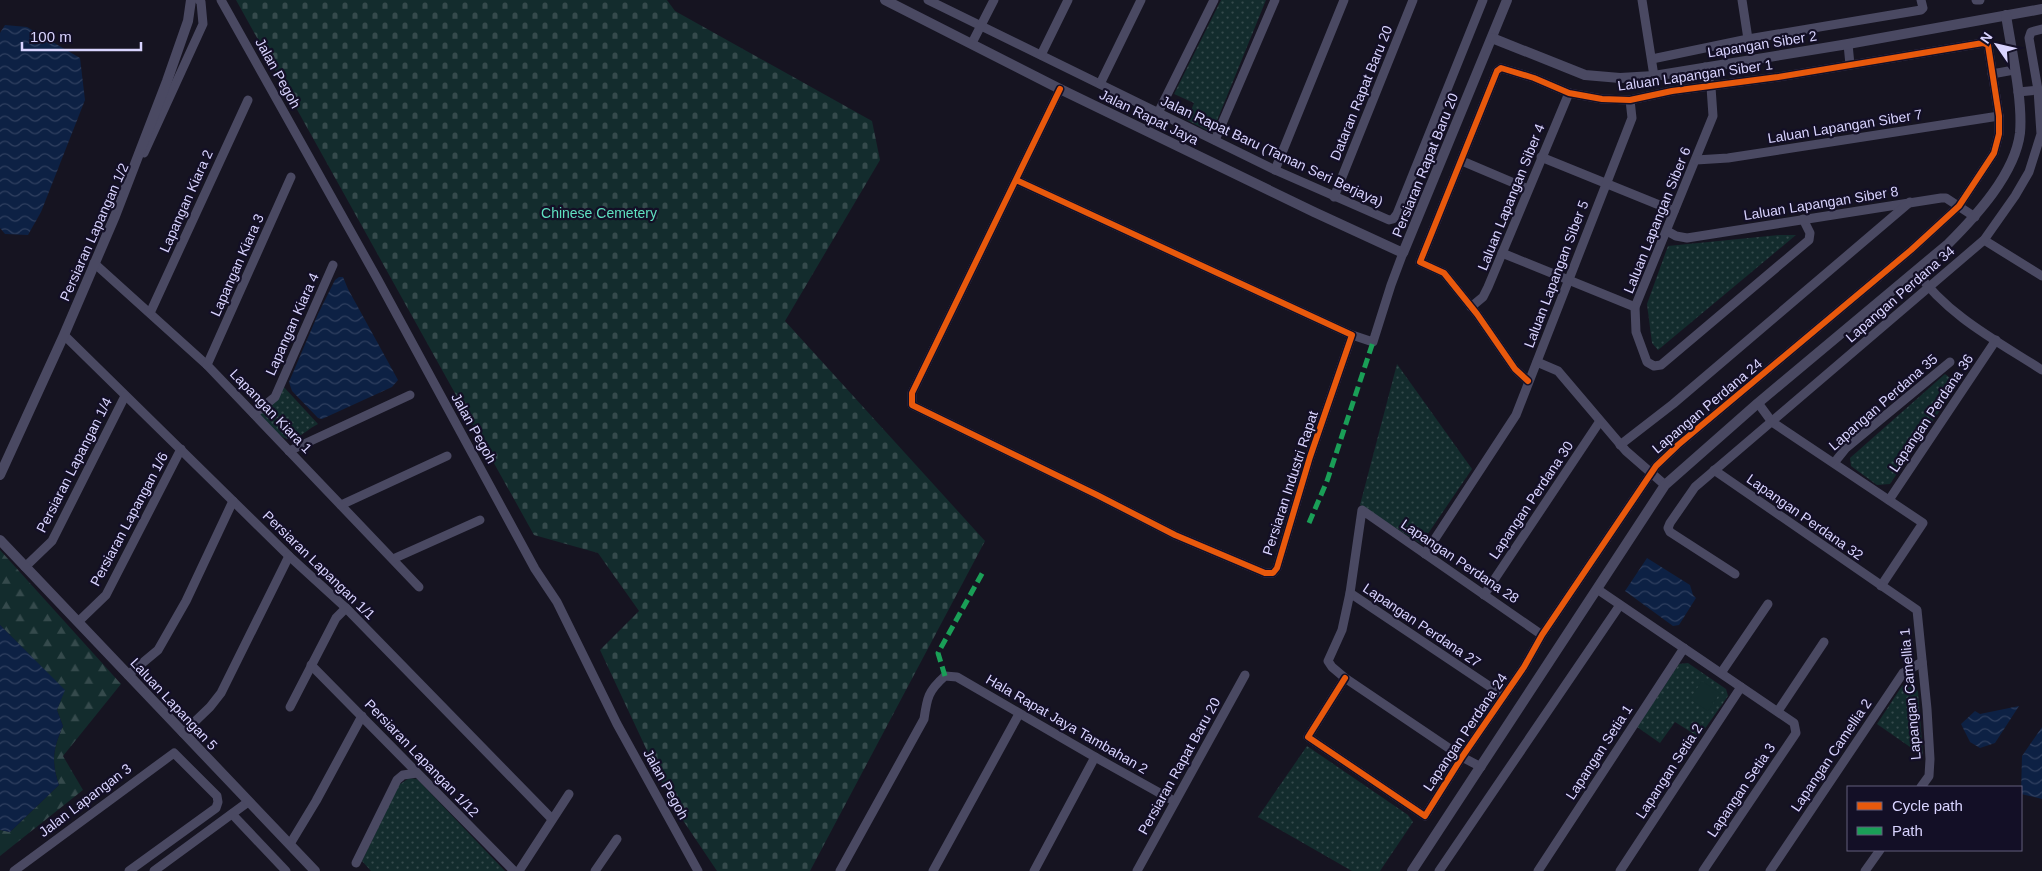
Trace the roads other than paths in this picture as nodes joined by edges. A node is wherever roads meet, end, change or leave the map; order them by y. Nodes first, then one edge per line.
1 (191, 0) edge
2 (199, 0) edge
3 (221, 0) edge
4 (885, 0) edge
5 (928, 0) edge
6 (994, 0) edge
7 (1068, 0) edge
8 (1141, 0) edge
9 (1214, 0) edge
10 (1275, 0) edge
11 (1344, 0) edge
12 (1413, 0) edge
13 (1483, 0) edge
14 (1507, 0) edge
15 (1642, 0) edge
16 (1742, 0) edge
17 (1921, 0) edge
18 (1976, 0) edge
19 (1980, 0) edge
20 (2042, 9) edge
21 (2006, 15) junction
22 (981, 27) junction
23 (2042, 29) edge
24 (1492, 38) junction
25 (1748, 39) junction
26 (972, 43) junction
27 (1986, 43) joint
28 (1848, 44) junction
29 (1041, 55) junction
30 (1652, 59) junction
31 (1850, 65) junction
32 (1705, 67) junction
33 (2014, 70) junction
34 (1992, 74) junction
35 (1654, 76) junction
36 (1100, 84) junction
37 (1711, 87) junction
38 (1060, 89) junction
39 (2038, 90) junction
40 (2018, 92) junction
41 (1569, 93) junction
42 (248, 100) dead end
43 (1630, 100) junction
44 (1158, 113) junction
45 (1999, 116) junction
46 (2042, 134) edge
47 (1215, 140) junction
48 (1541, 157) junction
49 (1696, 160) junction
50 (1462, 161) junction
51 (1275, 170) junction
52 (291, 177) dead end
53 (1016, 180) junction
54 (1607, 184) junction
55 (1528, 189) junction
56 (1334, 197) junction
57 (1910, 202) junction
58 (1960, 206) junction
59 (1674, 211) junction
60 (115, 216) junction
61 (1975, 217) junction
62 (1803, 219) junction
63 (1667, 231) junction
64 (1984, 240) junction
65 (1403, 253) junction
66 (1502, 253) junction
67 (94, 263) junction
68 (333, 265) dead end
69 (1916, 271) junction
70 (2042, 276) edge
71 (1569, 280) junction
72 (1928, 288) junction
73 (1471, 307) junction
74 (1636, 307) junction
75 (150, 314) junction
76 (64, 335) junction
77 (1352, 335) junction
78 (1996, 340) junction
79 (1537, 362) junction
80 (1950, 362) dead end
81 (207, 365) junction
82 (2042, 370) edge
83 (1528, 381) junction
84 (410, 395) dead end
85 (125, 396) junction
86 (1758, 403) junction
87 (254, 414) junction
88 (1600, 421) junction
89 (1772, 422) junction
90 (1620, 445) junction
91 (181, 450) junction
92 (289, 450) junction
93 (447, 456) dead end
94 (1834, 463) junction
95 (1714, 470) junction
96 (1650, 474) junction
97 (0, 475) edge
98 (1665, 485) junction
99 (1889, 500) junction
100 (233, 501) junction
101 (341, 505) junction
102 (480, 520) dead end
103 (0, 540) edge
104 (1425, 554) junction
105 (289, 556) junction
106 (393, 559) junction
107 (25, 566) junction
108 (1735, 574) dead end
109 (1881, 586) junction
110 (419, 587) dead end
111 (1597, 590) junction
112 (1350, 593) junction
113 (1484, 595) junction
114 (1768, 604) dead end
115 (1620, 605) junction
116 (346, 608) junction
117 (78, 622) junction
118 (1542, 634) junction
119 (1824, 642) dead end
120 (1684, 648) junction
121 (1922, 662) junction
122 (311, 665) junction
123 (1721, 673) junction
124 (128, 675) junction
125 (1245, 675) dead end
126 (1345, 678) junction
127 (1741, 687) junction
128 (1504, 696) junction
129 (290, 707) dead end
130 (1778, 711) junction
131 (1019, 714) junction
132 (362, 716) junction
133 (183, 733) junction
134 (1095, 757) junction
135 (1462, 757) junction
136 (1481, 767) junction
137 (417, 773) junction
138 (1922, 786) edge
139 (569, 794) dead end
140 (1174, 801) junction
141 (248, 802) junction
142 (232, 814) junction
143 (552, 819) junction
144 (617, 839) dead end
145 (290, 844) junction
146 (1879, 851) edge
147 (356, 863) dead end
148 (14, 871) edge
149 (129, 871) edge
150 (154, 871) edge
151 (286, 871) edge
152 (315, 871) edge
153 (514, 871) edge
154 (519, 871) edge
155 (594, 871) edge
156 (698, 871) edge
157 (840, 871) edge
158 (933, 871) edge
159 (1034, 871) edge
160 (1137, 871) edge
161 (1412, 871) edge
162 (1439, 871) edge
163 (1538, 871) edge
164 (1620, 871) edge
165 (1704, 871) edge
166 (1770, 871) edge
167 (1865, 871) edge

1 - 60 street
2 - 60 street, Persiaran Lapangan 1/2
3 - 156 street, Jalan Pegoh
4 - 26 street, Jalan Rapat Jaya
5 - 22 street, Jalan Rapat Baru (Taman Seri Berjaya)
6 - 22 street
7 - 29 street
8 - 36 street
9 - 44 street
10 - 47 street
11 - 51 street
12 - 56 street, Dataran Rapat Baru 20
13 - 56 street, Jalan Rapat Baru (Taman Seri Berjaya)
14 - 24 street, Persiaran Rapat Baru 20
15 - 30 street
16 - 25 street
17 - 25 street
18 - 19 street
20 - 21 street, Lapangan Siber 2
21 - 28 street, Lapangan Siber 2
21 - 33 street
22 - 26 street
22 - 29 street, Jalan Rapat Baru (Taman Seri Berjaya)
23 - 39 street, Lapangan Perdana 34
24 - 35 street, Lapangan Siber 2
24 - 65 street, Persiaran Rapat Baru 20
25 - 30 street
26 - 38 street, Jalan Rapat Jaya
27 - 31 street, Laluan Lapangan Siber 1
27 - 34 street, Lapangan Perdana 24
28 - 31 street
28 - 32 street, Lapangan Siber 2
29 - 36 street, Jalan Rapat Baru (Taman Seri Berjaya)
30 - 35 street
31 - 37 street, Laluan Lapangan Siber 1
32 - 35 street, Lapangan Siber 2
32 - 37 street, Laluan Lapangan Siber 6
33 - 34 street
33 - 40 street
34 - 45 street, Lapangan Perdana 24
36 - 44 street, Jalan Rapat Baru (Taman Seri Berjaya)
37 - 43 street, Laluan Lapangan Siber 1
37 - 49 street, Laluan Lapangan Siber 6
38 - 53 street, Persiaran Industri Rapat
38 - 65 street, Jalan Rapat Jaya
39 - 40 street
39 - 46 street, Lapangan Perdana 34
40 - 61 street
41 - 43 street, Laluan Lapangan Siber 1
41 - 48 street, Laluan Lapangan Siber 4
41 - 50 street, Laluan Lapangan Siber 1
42 - 75 street, Lapangan Kiara 2
43 - 54 street, Laluan Lapangan Siber 5
44 - 47 street, Jalan Rapat Baru (Taman Seri Berjaya)
45 - 49 street, Laluan Lapangan Siber 7
45 - 58 street, Lapangan Perdana 24
46 - 64 street, Lapangan Perdana 34
47 - 51 street, Jalan Rapat Baru (Taman Seri Berjaya)
48 - 54 street
48 - 55 street, Laluan Lapangan Siber 4
49 - 59 street, Laluan Lapangan Siber 6
50 - 55 street
50 - 73 street, Laluan Lapangan Siber 1
51 - 56 street, Jalan Rapat Baru (Taman Seri Berjaya)
52 - 81 street, Lapangan Kiara 3
53 - 77 street
53 - 77 street, Persiaran Industri Rapat
54 - 59 street
54 - 71 street, Laluan Lapangan Siber 5
55 - 66 street, Laluan Lapangan Siber 4
57 - 58 street, Laluan Lapangan Siber 8
57 - 62 street, Laluan Lapangan Siber 8
57 - 90 street
58 - 61 street, Laluan Lapangan Siber 8
58 - 96 street, Lapangan Perdana 24
59 - 63 street, Laluan Lapangan Siber 6
60 - 67 street, Persiaran Lapangan 1/2
61 - 69 street
62 - 63 street, Laluan Lapangan Siber 8
62 - 74 street, Laluan Lapangan Siber 6
63 - 74 street, Laluan Lapangan Siber 6
64 - 70 street
64 - 72 street, Lapangan Perdana 34
65 - 77 street, Persiaran Rapat Baru 20
66 - 71 street
66 - 73 street, Laluan Lapangan Siber 4
67 - 75 street, Lapangan Kiara 1
67 - 76 street, Persiaran Lapangan 1/2
68 - 87 street, Lapangan Kiara 4
69 - 72 street
69 - 86 street
71 - 74 street
71 - 79 street, Laluan Lapangan Siber 5
72 - 78 street
72 - 89 street, Lapangan Perdana 34
73 - 83 street
75 - 81 street, Lapangan Kiara 1
76 - 85 street, Persiaran Lapangan 1/1
76 - 97 street, Persiaran Lapangan 1/2
78 - 82 street
78 - 99 street, Lapangan Perdana 36
79 - 83 street, Laluan Lapangan Siber 5
79 - 88 street
80 - 94 street, Lapangan Perdana 35
81 - 87 street, Lapangan Kiara 1
83 - 104 street, Laluan Lapangan Siber 5
84 - 92 street
85 - 91 street, Persiaran Lapangan 1/1
85 - 107 street, Persiaran Lapangan 1/4
86 - 89 street
86 - 98 street
87 - 92 street, Lapangan Kiara 1
88 - 90 street
88 - 113 street, Lapangan Perdana 30
89 - 94 street
89 - 95 street, Lapangan Perdana 34
90 - 96 street
91 - 100 street, Persiaran Lapangan 1/1
91 - 117 street, Persiaran Lapangan 1/6
92 - 101 street, Lapangan Kiara 1
93 - 101 street
94 - 99 street
95 - 108 street, Lapangan Perdana 34
95 - 109 street, Lapangan Perdana 32
96 - 98 street
96 - 118 street, Lapangan Perdana 24
98 - 111 street
99 - 109 street
100 - 105 street, Persiaran Lapangan 1/1
100 - 124 street
101 - 106 street, Lapangan Kiara 1
102 - 106 street
103 - 107 street, Laluan Lapangan 5
104 - 112 street, Lapangan Perdana 28
104 - 113 street, Lapangan Perdana 28
105 - 116 street, Persiaran Lapangan 1/1
105 - 133 street
106 - 110 street, Lapangan Kiara 1
107 - 117 street, Laluan Lapangan 5
109 - 121 street, Lapangan Camellia 1
111 - 115 street
111 - 136 street
112 - 126 street
112 - 128 street, Lapangan Perdana 27
113 - 118 street, Lapangan Perdana 28
114 - 123 street
115 - 120 street
115 - 162 street
116 - 122 street
116 - 143 street, Persiaran Lapangan 1/1
117 - 124 street, Laluan Lapangan 5
118 - 128 street, Lapangan Perdana 24
119 - 130 street
120 - 123 street
120 - 163 street, Lapangan Setia 1
121 - 138 street, Lapangan Camellia 1
121 - 166 street, Lapangan Camellia 2
122 - 129 street
122 - 132 street, Persiaran Lapangan 1/12
123 - 127 street
124 - 133 street, Laluan Lapangan 5
125 - 140 street, Persiaran Rapat Baru 20
126 - 135 street
126 - 135 street, Lapangan Perdana 24
127 - 130 street
127 - 164 street, Lapangan Setia 2
128 - 135 street, Lapangan Perdana 24
130 - 165 street, Lapangan Setia 3
131 - 134 street, Hala Rapat Jaya Tambahan 2
131 - 157 street, Hala Rapat Jaya Tambahan 2
131 - 158 street
132 - 137 street, Persiaran Lapangan 1/12
132 - 145 street
133 - 141 street, Laluan Lapangan 5
134 - 140 street, Hala Rapat Jaya Tambahan 2
134 - 159 street
135 - 136 street
136 - 161 street
137 - 147 street
137 - 153 street, Persiaran Lapangan 1/12
139 - 143 street
140 - 160 street, Persiaran Rapat Baru 20
141 - 142 street
141 - 145 street, Laluan Lapangan 5
142 - 150 street
142 - 151 street
143 - 154 street
144 - 155 street
145 - 152 street, Laluan Lapangan 5
146 - 167 street
148 - 149 street, Jalan Lapangan 3

